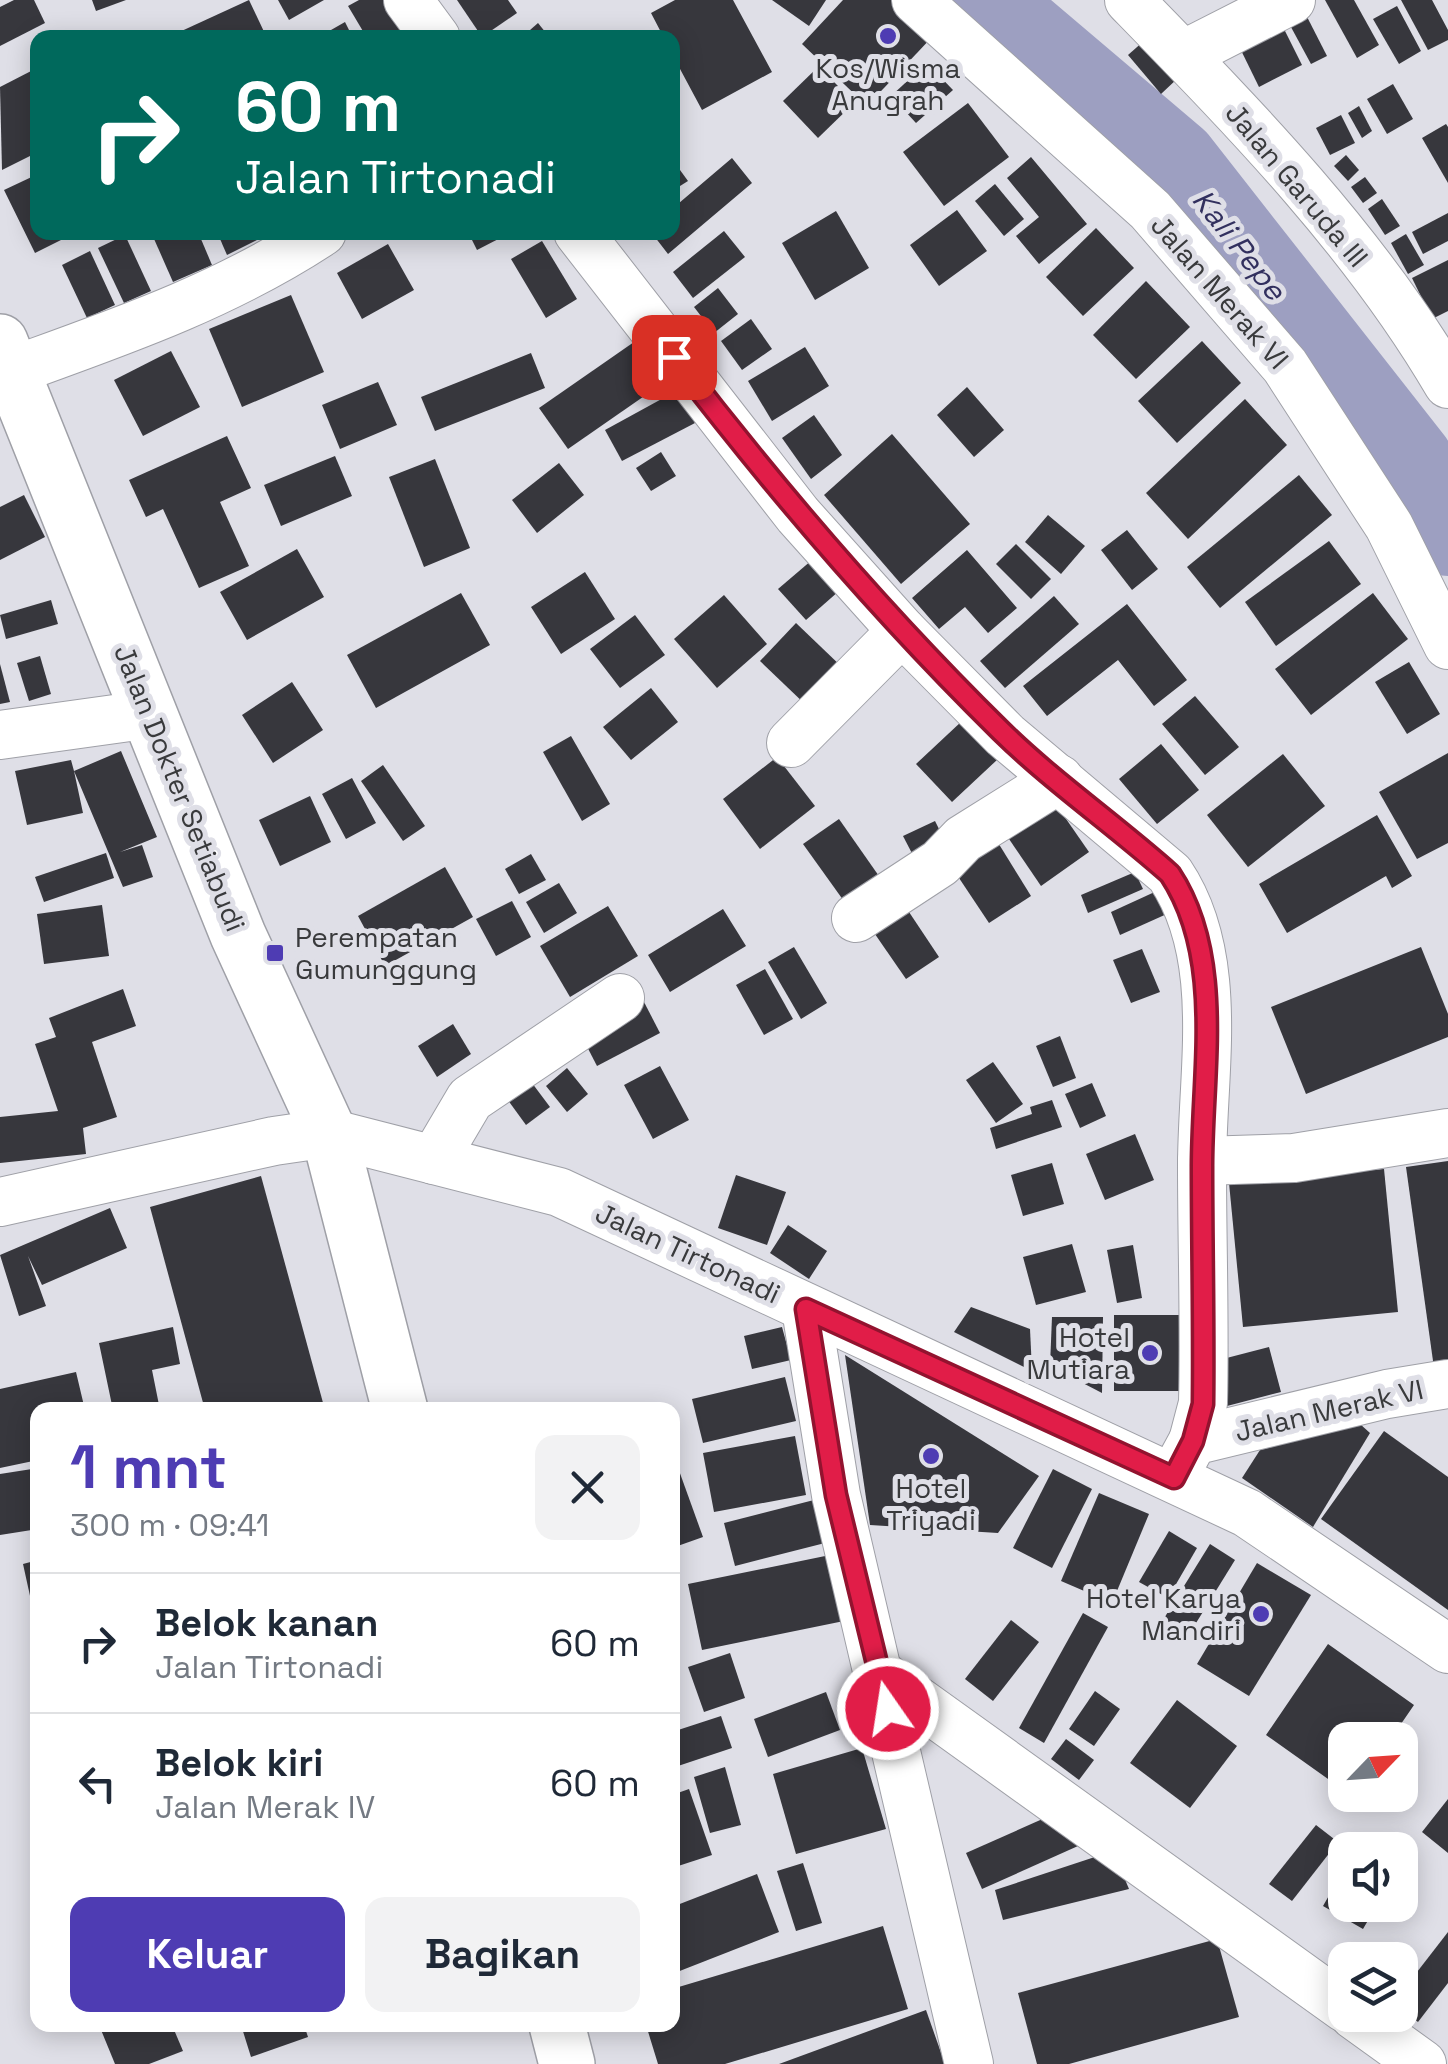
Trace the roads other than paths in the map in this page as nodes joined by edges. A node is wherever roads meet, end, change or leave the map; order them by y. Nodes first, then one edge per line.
1 (916, 0) edge
2 (1129, 0) edge
3 (1292, 0) edge
4 (1183, 55) junction
5 (309, 240) edge
6 (584, 240) edge
7 (6, 356) edge
8 (1444, 369) edge
9 (902, 630) junction
10 (1448, 644) edge
11 (151, 714) junction
12 (0, 736) edge
13 (791, 742) dead end
14 (1060, 779) junction
15 (856, 918) dead end
16 (620, 998) dead end
17 (329, 1133) junction
18 (1448, 1133) edge
19 (434, 1160) junction
20 (1202, 1160) junction
21 (0, 1202) edge
22 (806, 1309) junction
23 (1448, 1384) edge
24 (398, 1402) edge
25 (1183, 1460) junction
26 (1448, 1649) edge
27 (880, 1674) junction
28 (1328, 1996) edge
29 (559, 2032) edge
30 (1378, 2032) edge
31 (567, 2064) edge
32 (968, 2064) edge
33 (1422, 2064) edge

1 - 10 street, Jalan Merak VI
2 - 4 street, Jalan Garuda III
3 - 4 street
4 - 8 street, Jalan Garuda III
5 - 7 street
6 - 9 street
7 - 11 street, Jalan Dokter Setiabudi
9 - 13 street
9 - 14 street
11 - 12 street
11 - 17 street, Jalan Dokter Setiabudi
14 - 15 street
14 - 20 street
16 - 19 street
17 - 19 street, Jalan Tirtonadi
17 - 21 street
17 - 24 street, Jalan Dokter Setiabudi
18 - 20 street
19 - 22 street, Jalan Tirtonadi
20 - 25 street
22 - 25 street, Jalan Tirtonadi
22 - 27 street
23 - 25 street, Jalan Merak VI
25 - 26 street, Jalan Tirtonadi
27 - 28 street
27 - 32 street
29 - 31 street
30 - 33 street

